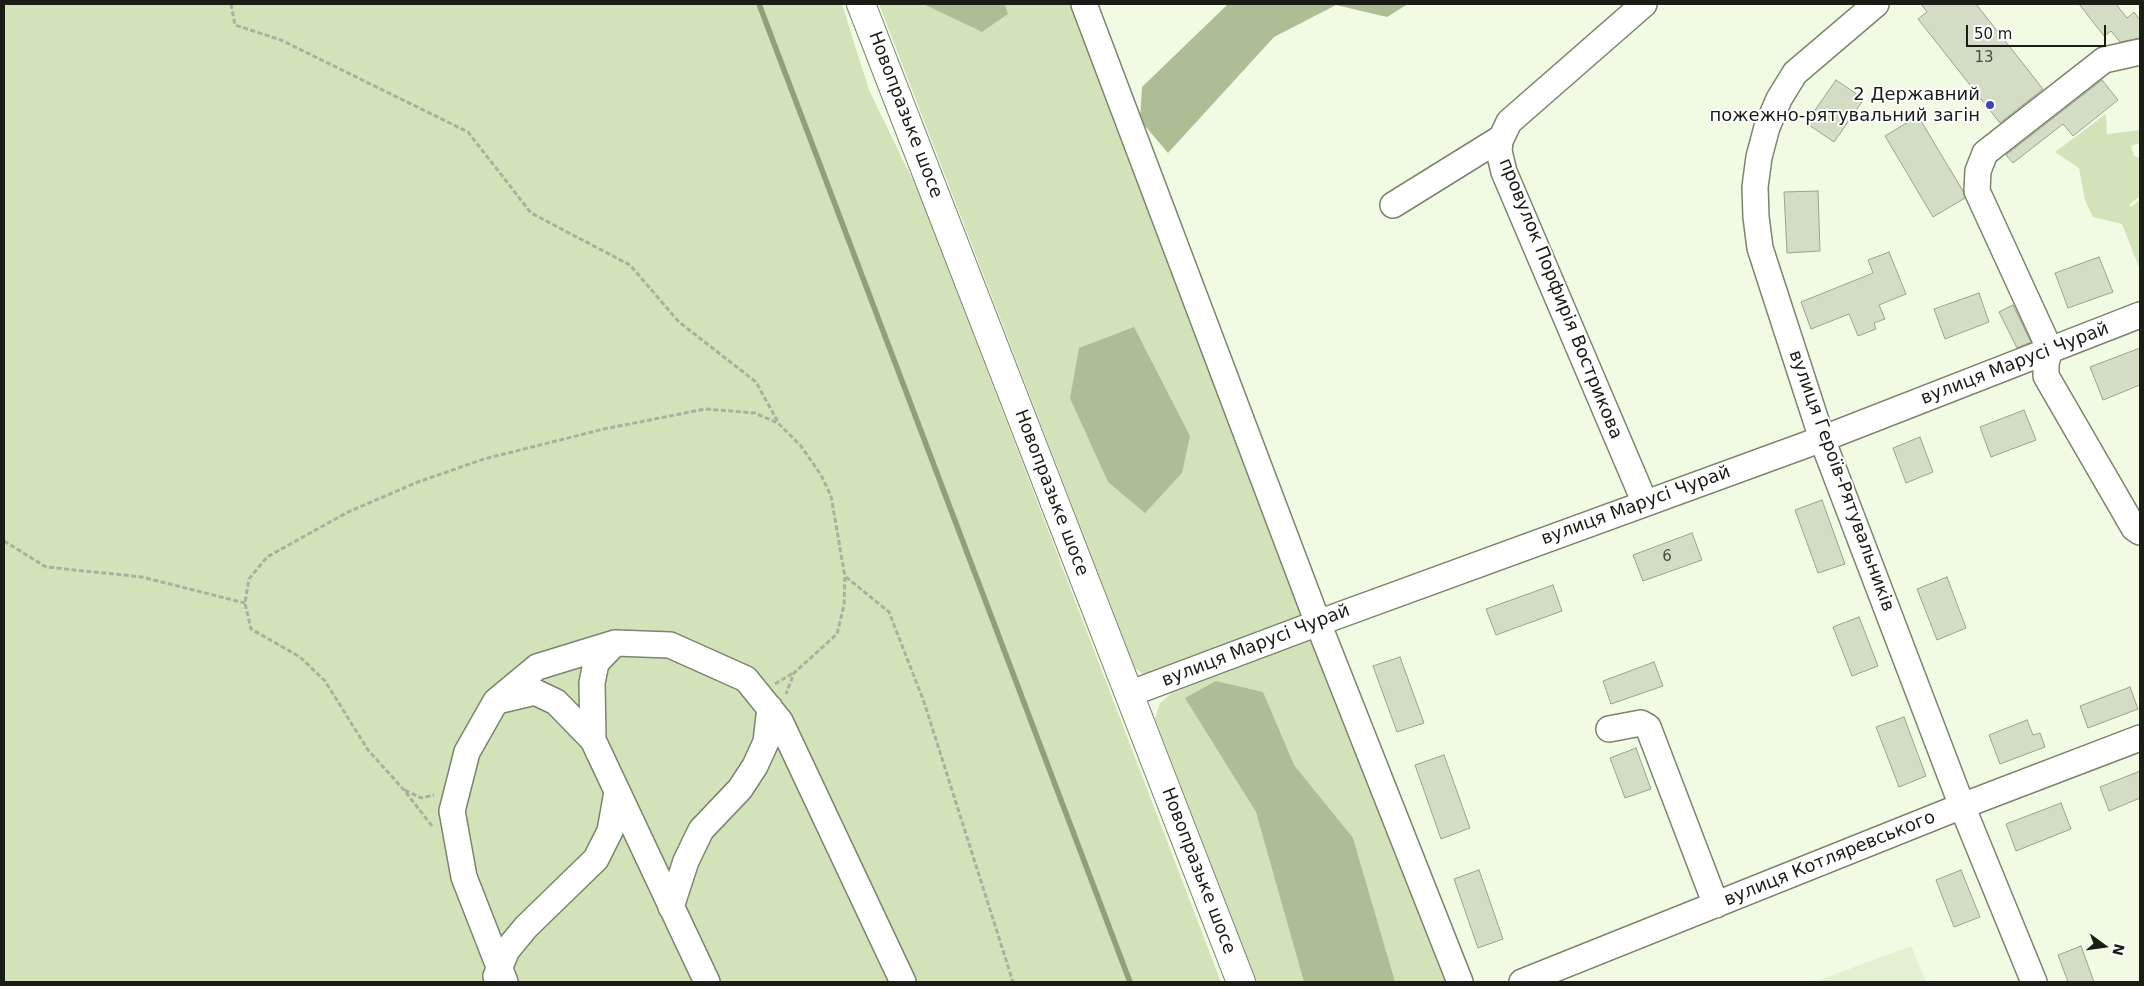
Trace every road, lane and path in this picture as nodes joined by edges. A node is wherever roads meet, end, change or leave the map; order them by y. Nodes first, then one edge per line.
1 (231, 4) edge
2 (861, 4) edge
3 (1084, 4) edge
4 (1644, 4) edge
5 (1876, 4) edge
6 (2140, 52) edge
7 (1501, 138) junction
8 (1393, 205) dead end
9 (2140, 315) edge
10 (2050, 350) junction
11 (778, 423) junction
12 (1822, 439) junction
13 (1644, 502) junction
14 (2140, 532) edge
15 (4, 541) edge
16 (845, 577) junction
17 (245, 604) junction
18 (1318, 623) junction
19 (616, 643) junction
20 (1130, 694) junction
21 (496, 701) junction
22 (775, 714) junction
23 (1609, 729) dead end
24 (2140, 738) edge
25 (593, 740) junction
26 (617, 792) junction
27 (1962, 806) junction
28 (436, 831) dead end
29 (1716, 905) junction
30 (671, 906) junction
31 (500, 977) edge
32 (707, 982) edge
33 (903, 982) edge
34 (1013, 982) edge
35 (1241, 982) edge
36 (1460, 982) edge
37 (1522, 982) edge
38 (2034, 982) edge

1 - 11 path
2 - 20 main road, Новопразьке шосе
3 - 18 street
4 - 7 street, провулок Порфирія Вострикова
5 - 12 street, вулиця Героїв-Рятувальників
6 - 10 street
7 - 8 street
7 - 13 street, провулок Порфирія Вострикова
9 - 10 street, вулиця Марусі Чурай
10 - 12 street, вулиця Марусі Чурай
10 - 14 street
11 - 16 path
11 - 17 path
12 - 13 street, вулиця Марусі Чурай
12 - 27 street, вулиця Героїв-Рятувальників
13 - 18 street, вулиця Марусі Чурай
15 - 17 path
16 - 22 path
16 - 34 path
17 - 28 path
18 - 20 street, вулиця Марусі Чурай
18 - 36 street
19 - 21 street
19 - 22 street
19 - 25 street
20 - 35 main road, Новопразьке шосе
21 - 25 street
21 - 31 street
22 - 30 street
22 - 33 street
23 - 29 street
24 - 27 street, вулиця Котляревського
25 - 26 street
26 - 30 street
26 - 31 street
27 - 29 street, вулиця Котляревського
27 - 38 street, вулиця Героїв-Рятувальників
29 - 37 street, вулиця Котляревського
30 - 32 street

